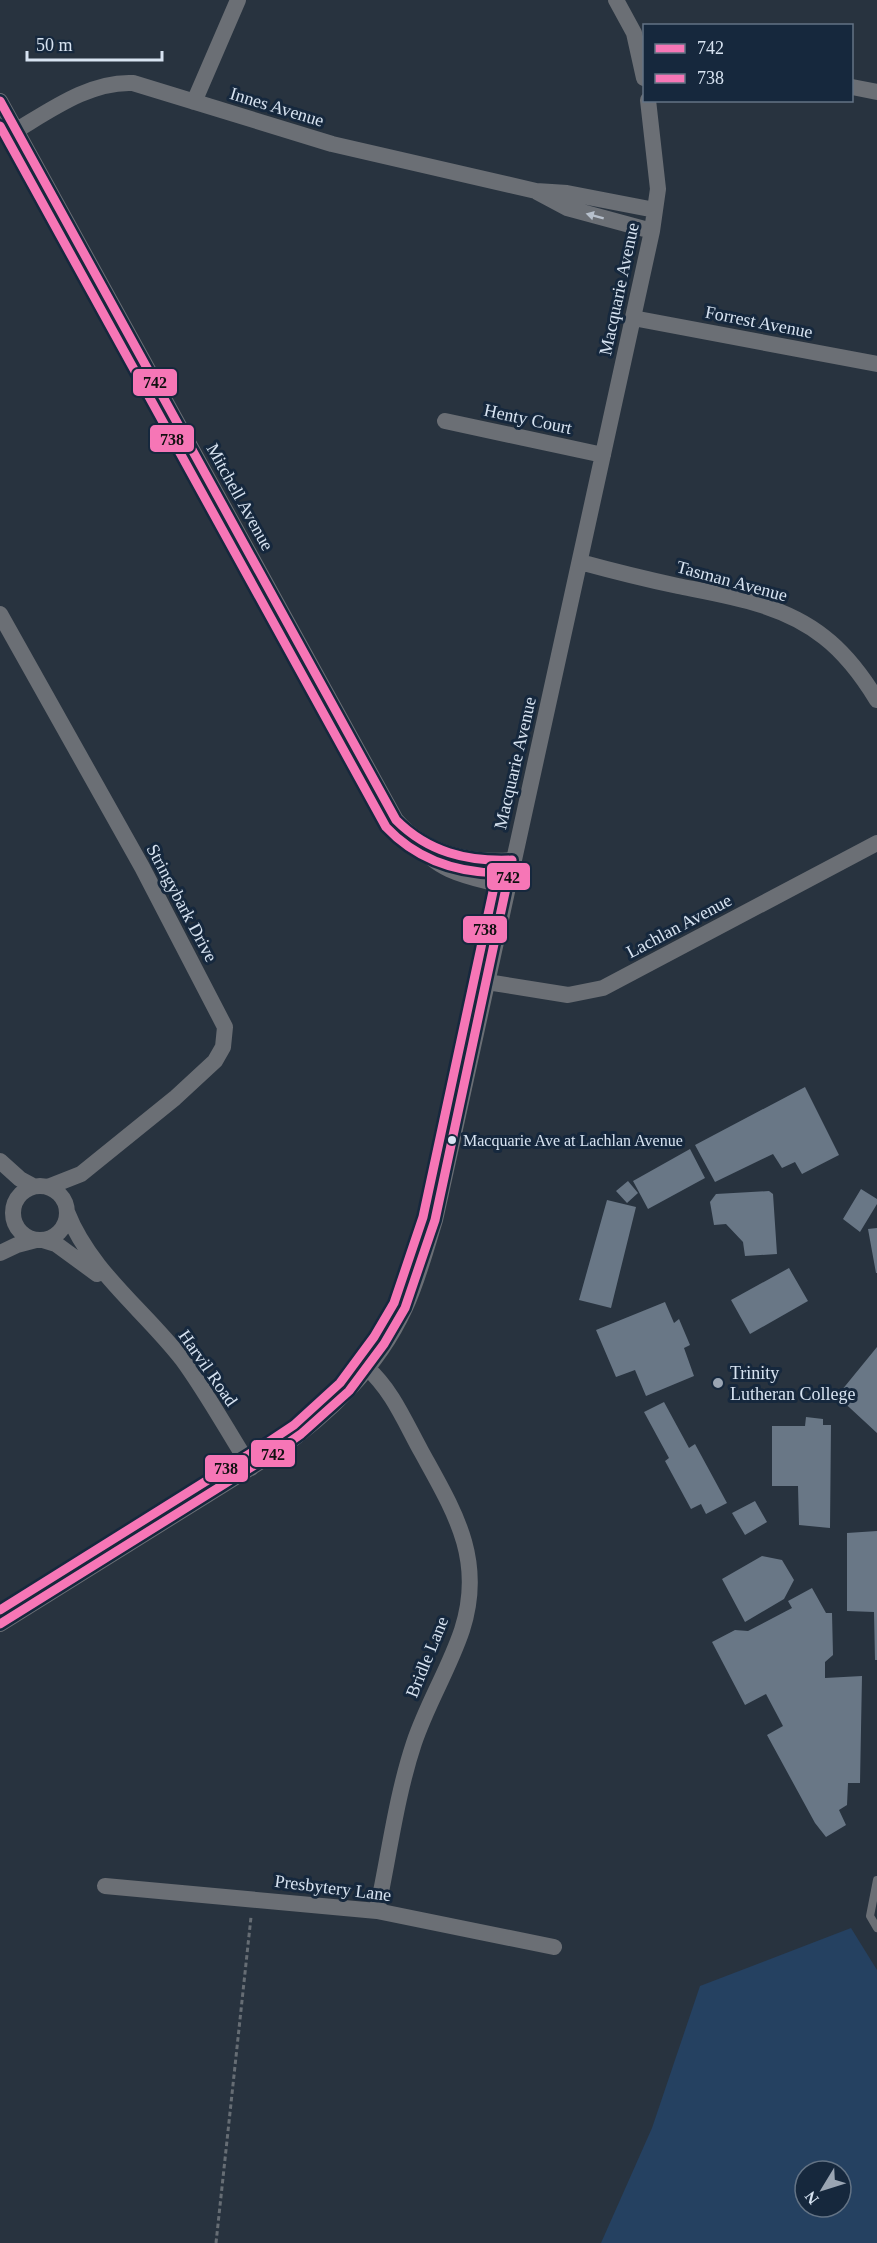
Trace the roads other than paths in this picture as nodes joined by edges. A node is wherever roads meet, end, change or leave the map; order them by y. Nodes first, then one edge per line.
1 (238, 0) edge
2 (616, 0) edge
3 (643, 70) edge
4 (853, 87) edge
5 (877, 92) edge
6 (0, 101) edge
7 (194, 102) junction
8 (648, 102) edge
9 (16, 130) junction
10 (536, 191) junction
11 (655, 210) junction
12 (652, 231) junction
13 (633, 318) junction
14 (877, 364) edge
15 (445, 421) dead end
16 (603, 455) junction
17 (580, 562) junction
18 (0, 614) edge
19 (877, 700) edge
20 (420, 843) junction
21 (877, 843) edge
22 (512, 860) junction
23 (507, 887) junction
24 (487, 982) junction
25 (0, 1161) edge
26 (0, 1170) edge
27 (81, 1174) junction
28 (40, 1186) junction
29 (15, 1201) junction
30 (66, 1208) junction
31 (14, 1221) junction
32 (40, 1240) junction
33 (0, 1251) edge
34 (126, 1297) junction
35 (367, 1368) junction
36 (250, 1468) junction
37 (0, 1624) edge
38 (877, 1880) edge
39 (105, 1886) dead end
40 (377, 1911) junction
41 (877, 1928) edge
42 (554, 1947) dead end

1 - 7 street
2 - 3 street
4 - 5 street
6 - 9 street, Mitchell Avenue
7 - 9 street, Innes Avenue
7 - 10 street, Innes Avenue
8 - 11 street, Macquarie Avenue
9 - 20 street, Mitchell Avenue
10 - 11 street, Innes Avenue
12 -> 10 street, Innes Avenue
11 - 12 street, Macquarie Avenue
12 - 13 street, Macquarie Avenue
13 - 14 street, Forrest Avenue
13 - 16 street, Macquarie Avenue
15 - 16 street, Henty Court
16 - 17 street, Macquarie Avenue
17 - 19 street, Tasman Avenue
17 - 22 street, Macquarie Avenue
18 - 27 street, Stringybark Drive
20 - 22 street, Mitchell Avenue
20 - 23 street, Mitchell Avenue
21 - 24 street, Lachlan Avenue
22 - 23 street, Macquarie Avenue
23 - 24 street, Macquarie Avenue
24 - 35 street, Macquarie Avenue
25 - 28 street
26 - 29 street
27 - 28 street, Stringybark Drive
27 - 30 street, Stringybark Drive
28 - 29 street
28 - 30 street
29 - 31 street
30 - 32 street
30 - 34 street, Harvil Road
31 - 32 street
31 - 33 street
32 - 33 street
32 - 34 street, Harvil Road
34 - 36 street, Harvil Road
35 - 36 street, Macquarie Avenue
35 - 40 street, Bridle Lane
36 - 37 street, Macquarie Avenue
38 - 41 lane
39 - 40 street, Presbytery Lane
40 - 42 street, Presbytery Lane

